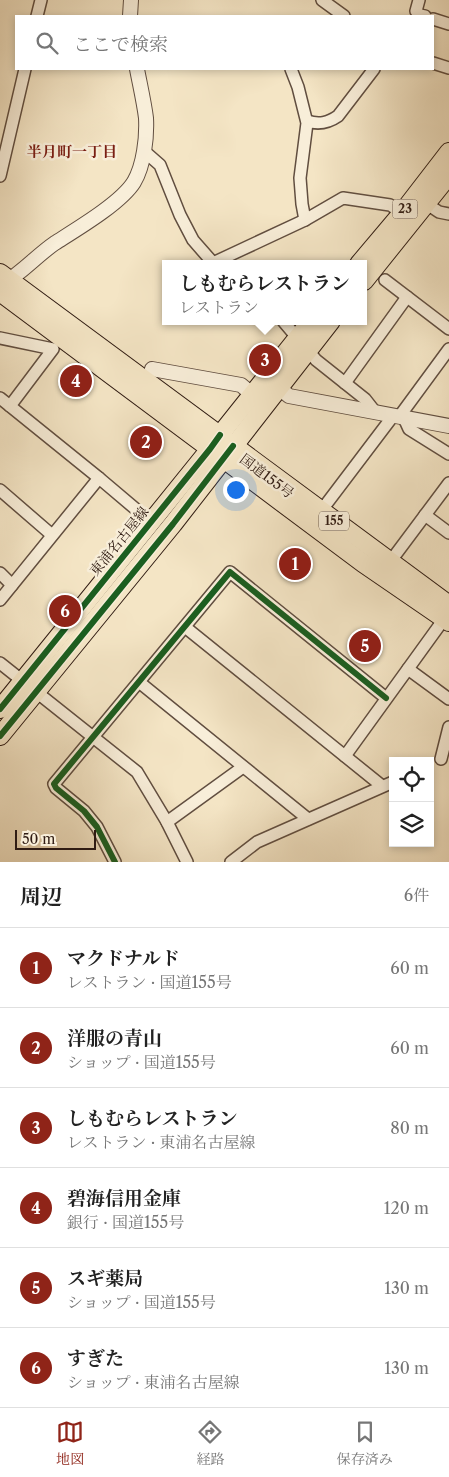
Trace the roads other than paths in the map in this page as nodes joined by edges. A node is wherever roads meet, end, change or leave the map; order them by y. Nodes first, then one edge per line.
1 (41, 0) edge
2 (131, 0) edge
3 (322, 0) edge
4 (37, 15) edge
5 (130, 15) edge
6 (343, 15) edge
7 (434, 19) edge
8 (449, 24) edge
9 (434, 64) edge
10 (449, 68) edge
11 (25, 70) edge
12 (137, 70) edge
13 (291, 70) edge
14 (373, 70) edge
15 (307, 121) junction
16 (144, 151) junction
17 (449, 152) edge
18 (449, 175) edge
19 (0, 176) edge
20 (427, 204) junction
21 (402, 213) junction
22 (449, 214) edge
23 (305, 220) junction
24 (210, 260) edge
25 (219, 260) edge
26 (362, 260) edge
27 (367, 278) edge
28 (385, 280) dead end
29 (2, 282) edge
30 (407, 297) junction
31 (286, 325) edge
32 (310, 325) edge
33 (327, 325) edge
34 (449, 329) edge
35 (0, 338) edge
36 (302, 345) junction
37 (449, 349) edge
38 (152, 369) dead end
39 (345, 383) junction
40 (279, 388) junction
41 (252, 394) junction
42 (0, 398) edge
43 (10, 406) junction
44 (376, 413) junction
45 (399, 417) junction
46 (449, 426) edge
47 (222, 447) junction
48 (449, 454) edge
49 (99, 478) junction
50 (449, 482) edge
51 (0, 490) edge
52 (321, 511) junction
53 (425, 515) junction
54 (151, 522) junction
55 (449, 533) edge
56 (52, 535) junction
57 (390, 562) junction
58 (0, 573) edge
59 (12, 585) junction
60 (0, 600) edge
61 (447, 615) edge
62 (185, 627) junction
63 (0, 663) edge
64 (408, 669) junction
65 (139, 682) junction
66 (29, 687) junction
67 (386, 698) junction
68 (449, 699) edge
69 (0, 709) edge
70 (449, 727) edge
71 (0, 736) edge
72 (93, 737) junction
73 (345, 756) junction
74 (445, 758) edge
75 (243, 767) junction
76 (387, 784) edge
77 (308, 819) junction
78 (167, 822) junction
79 (115, 862) edge
80 (187, 862) edge
81 (231, 862) edge

1 - 4 street
2 - 5 street
3 - 6 street
7 - 8 street
9 - 10 street
11 - 19 street
12 - 16 street
13 - 15 street
14 - 15 street
15 - 23 street
16 - 24 street
16 - 29 street
17 - 21 main road, 23
18 - 20 main road, 23
20 - 22 street
20 - 27 main road, 23
21 - 23 street
21 - 26 main road, 23
23 - 25 street
28 - 30 street
29 - 47 main road, 国道155号 / 155
30 - 34 street
30 - 39 street
31 - 36 street
32 - 36 main road, 東浦名古屋線
33 - 36 main road, 東浦名古屋線
35 - 43 street
36 - 39 street
36 - 40 main road, 東浦名古屋線
36 - 41 main road, 東浦名古屋線
37 - 45 street
38 - 41 street
39 - 44 street
40 - 44 street
40 - 47 main road, 東浦名古屋線
41 - 47 main road, 東浦名古屋線
42 - 43 street
43 - 49 street
44 - 45 street
45 - 46 street
45 - 48 street
45 - 52 street
47 - 52 main road, 国道155号 / 155
47 - 54 main road, 東浦名古屋線
47 - 61 main road, 国道155号 / 155
47 - 66 main road, 東浦名古屋線
49 - 54 street
49 - 56 street
50 - 53 street
51 - 56 street
52 - 57 main road, 国道155号 / 155
53 - 55 street
53 - 57 street
54 - 66 main road, 東浦名古屋線
56 - 59 street
57 - 61 main road, 国道155号 / 155
58 - 59 street
59 - 60 street
61 - 64 street
62 - 65 street
62 - 67 street
62 - 73 street
63 - 66 street
64 - 67 street
64 - 68 street
65 - 72 street
65 - 75 street
66 - 69 main road, 東浦名古屋線
66 - 71 main road, 東浦名古屋線
66 - 72 street
67 - 73 street
70 - 74 street
72 - 78 street
72 - 79 street
73 - 76 street
75 - 77 street
75 - 78 street
76 - 77 street
77 - 81 street
78 - 80 street

